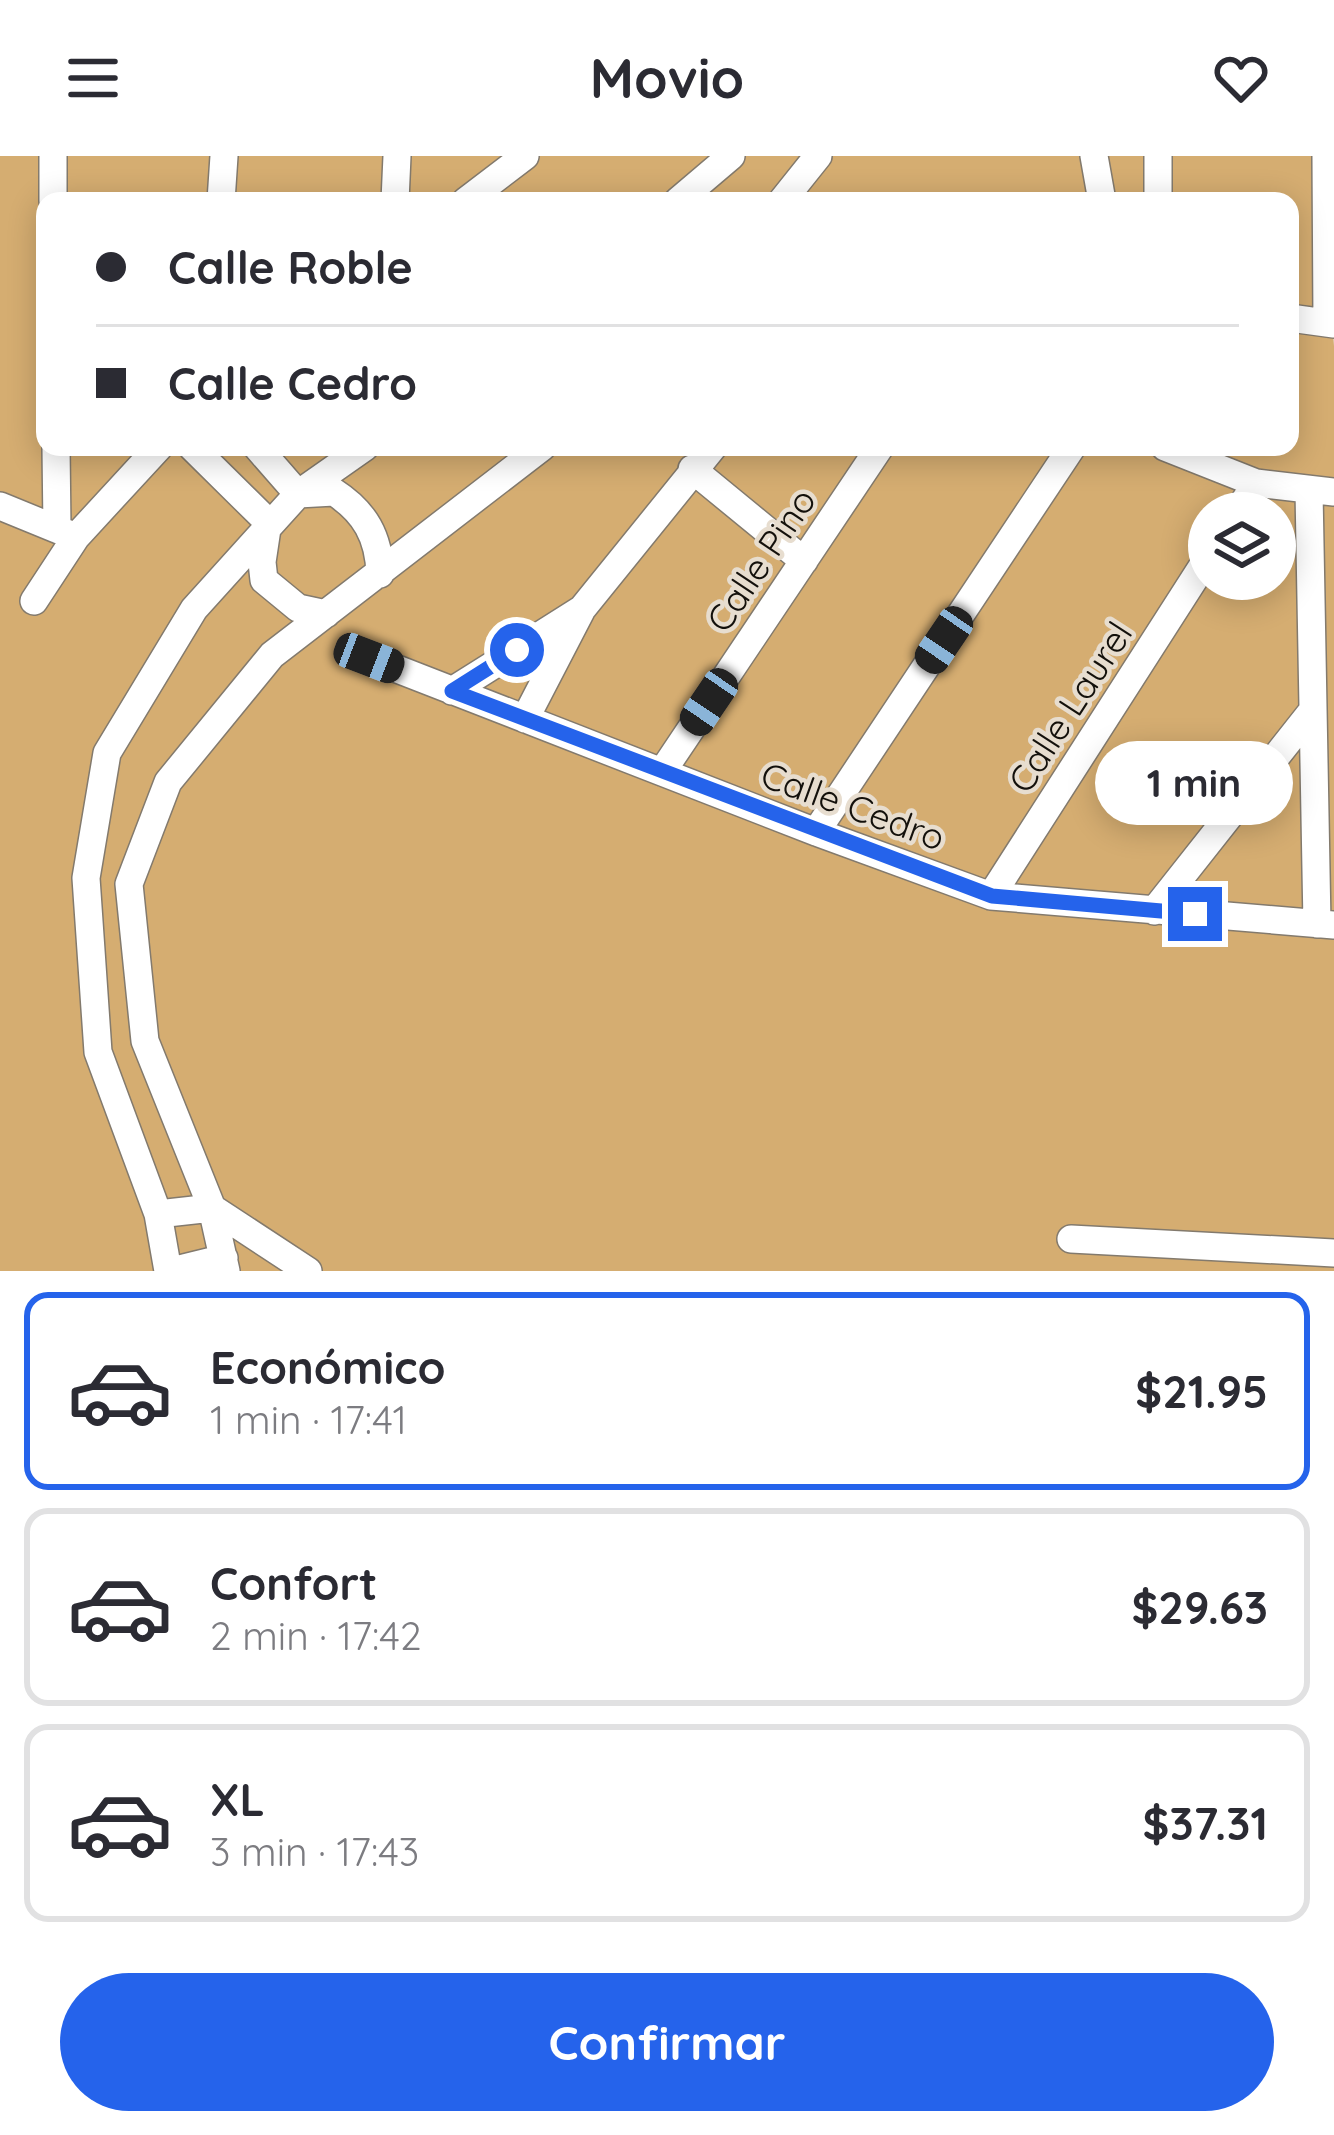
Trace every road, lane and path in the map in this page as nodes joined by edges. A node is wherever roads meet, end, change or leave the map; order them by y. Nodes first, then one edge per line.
1 (53, 156) edge
2 (224, 156) edge
3 (397, 156) edge
4 (525, 156) edge
5 (731, 156) edge
6 (818, 156) edge
7 (1094, 156) edge
8 (1158, 156) edge
9 (1326, 156) edge
10 (53, 192) edge
11 (222, 192) edge
12 (395, 192) edge
13 (478, 192) edge
14 (689, 192) edge
15 (789, 192) edge
16 (1100, 192) edge
17 (1158, 192) edge
18 (1299, 319) edge
19 (1330, 324) edge
20 (57, 456) edge
21 (149, 456) edge
22 (201, 456) edge
23 (265, 456) edge
24 (352, 456) edge
25 (531, 456) edge
26 (704, 456) edge
27 (874, 456) edge
28 (1066, 456) edge
29 (1188, 456) edge
30 (692, 469) junction
31 (1256, 483) junction
32 (1250, 492) edge
33 (1322, 492) edge
34 (298, 494) junction
35 (0, 506) edge
36 (268, 523) junction
37 (66, 533) junction
38 (804, 561) junction
39 (380, 574) junction
40 (1188, 589) edge
41 (34, 601) dead end
42 (582, 609) junction
43 (326, 614) junction
44 (369, 658) dead end
45 (452, 691) junction
46 (1313, 710) junction
47 (525, 719) junction
48 (662, 772) junction
49 (816, 832) junction
50 (992, 896) junction
51 (1154, 910) junction
52 (1325, 924) edge
53 (145, 1041) junction
54 (98, 1052) junction
55 (212, 1208) junction
56 (158, 1214) junction
57 (1071, 1239) dead end
58 (1334, 1253) edge
59 (225, 1264) edge
60 (170, 1271) edge
61 (308, 1271) edge

1 - 10 street
2 - 11 street
3 - 12 street
4 - 13 street
5 - 14 street
6 - 15 street
7 - 16 street
8 - 17 street
9 - 19 street
18 - 19 street
20 - 37 street
21 - 37 street
22 - 36 street
23 - 34 street
24 - 34 street
25 - 39 street
26 - 30 street
27 - 38 street, Calle Pino
28 - 49 street
29 - 31 street
30 - 38 street
30 - 42 street
31 - 32 street
31 - 33 street
33 - 46 street
34 - 36 street
34 - 39 street
35 - 37 street
36 - 43 street
36 - 54 street
37 - 41 street
38 - 48 street, Calle Pino
39 - 43 street
40 - 50 street, Calle Laurel
42 - 45 street
42 - 47 street
43 - 53 street
44 - 45 street, Calle Cedro
45 - 47 street, Calle Cedro
46 - 51 street
46 - 52 street
47 - 48 street, Calle Cedro
48 - 49 street, Calle Cedro
49 - 50 street, Calle Cedro
50 - 51 street, Calle Cedro
51 - 52 street, Calle Cedro
53 - 54 street
53 - 55 street
54 - 56 street
55 - 56 street
55 - 59 street
55 - 61 street
56 - 60 street
57 - 58 street
59 - 60 street

